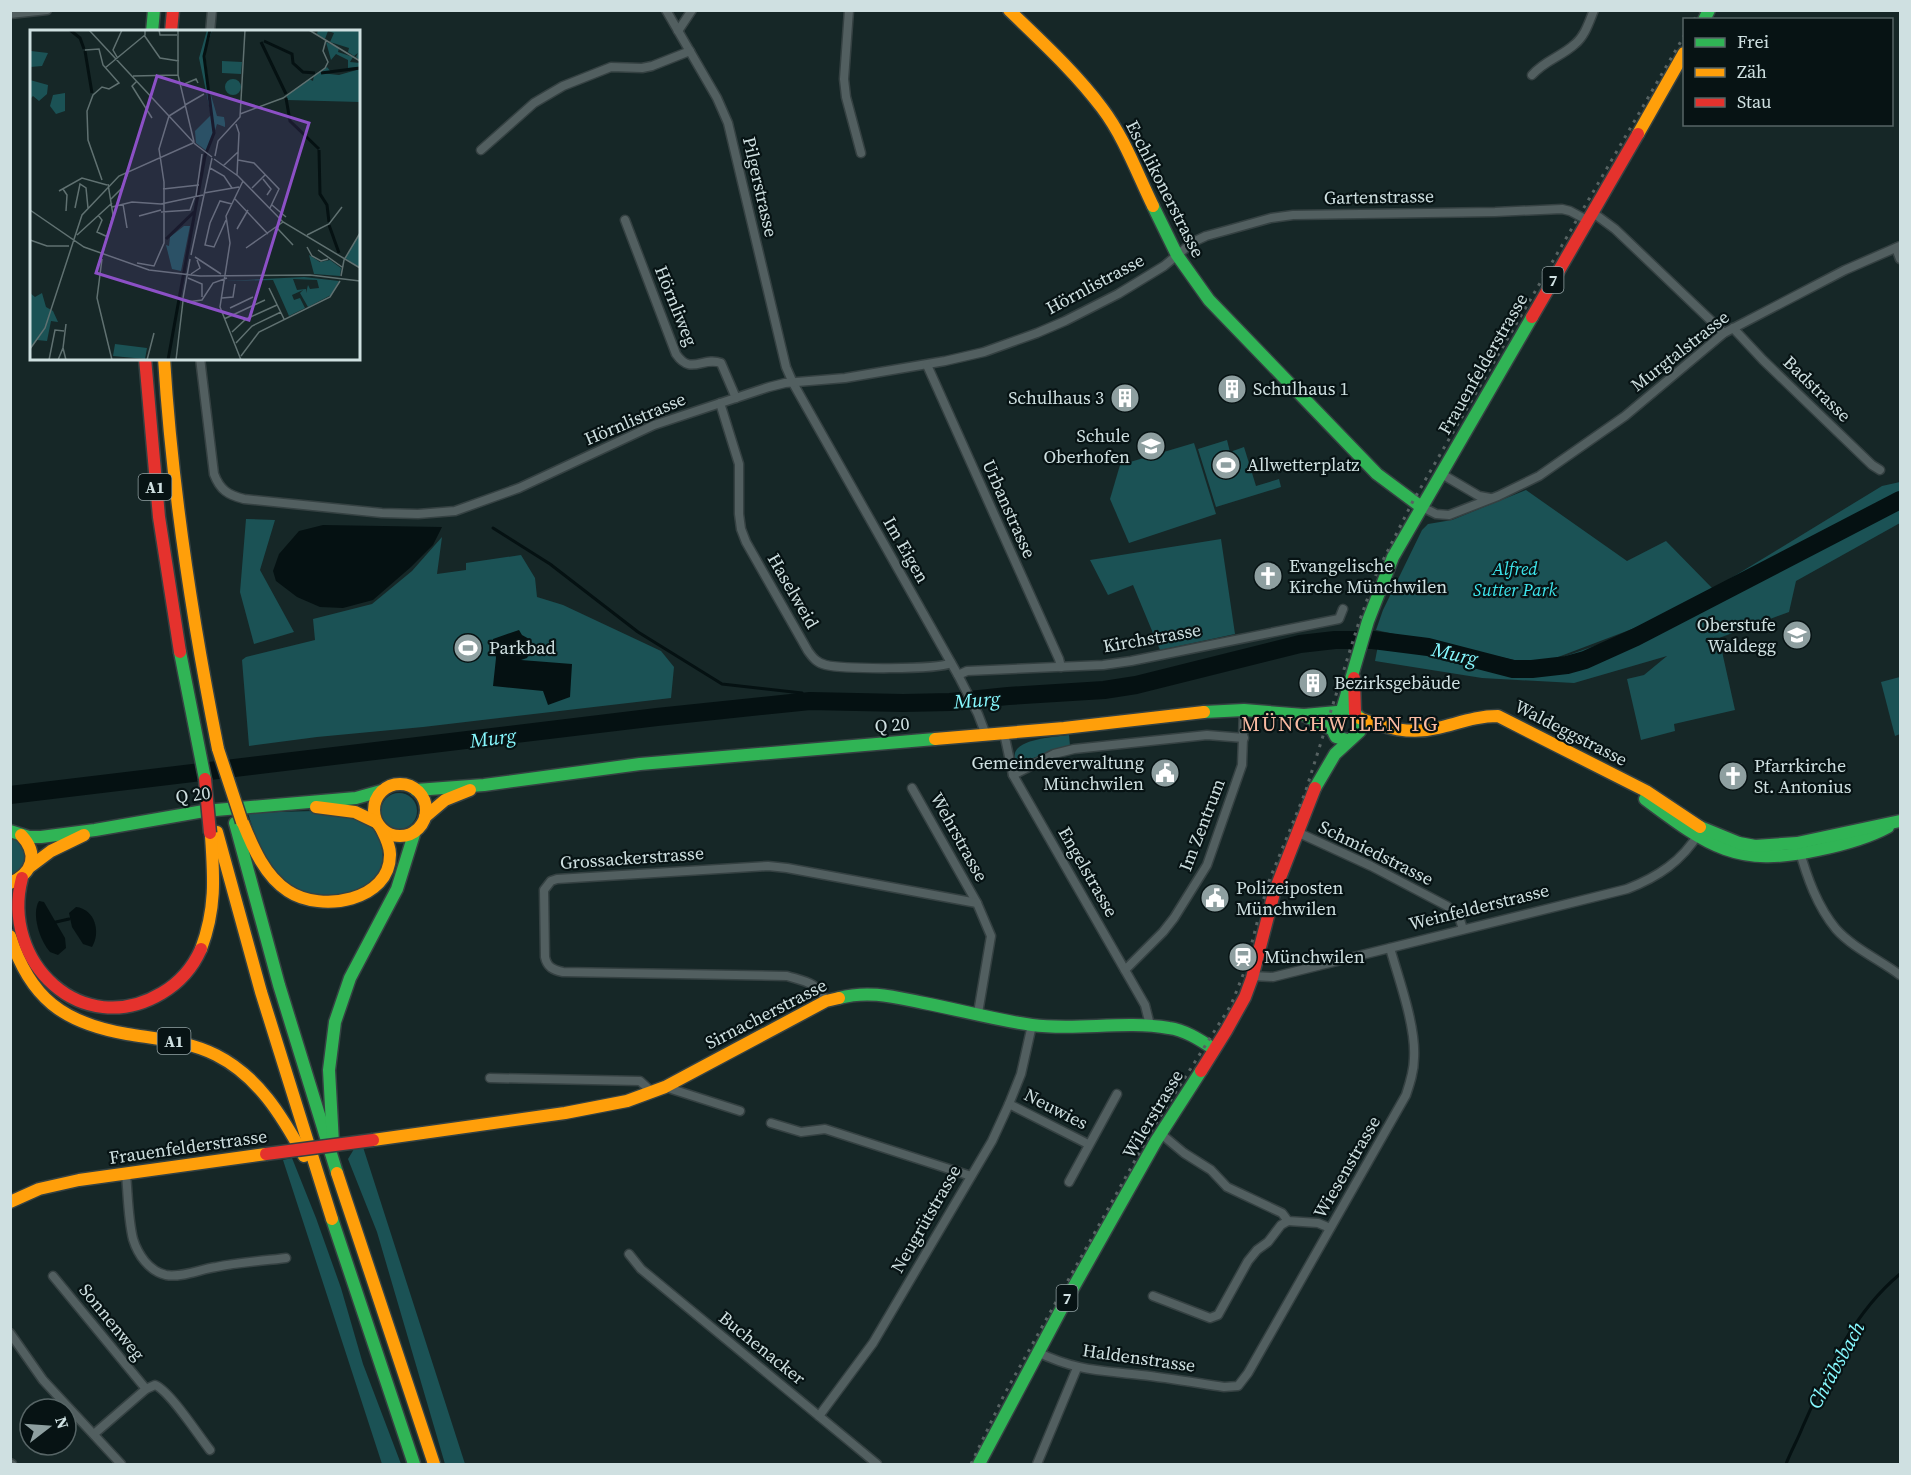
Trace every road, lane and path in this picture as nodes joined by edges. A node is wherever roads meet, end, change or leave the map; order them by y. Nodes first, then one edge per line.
1 (47, 10) edge
2 (154, 10) edge
3 (173, 10) edge
4 (212, 10) edge
5 (666, 10) edge
6 (692, 10) edge
7 (849, 10) edge
8 (1010, 10) edge
9 (1594, 10) edge
10 (10, 14) edge
11 (152, 30) edge
12 (171, 30) edge
13 (210, 30) edge
14 (678, 31) junction
15 (690, 51) junction
16 (1683, 55) edge
17 (1532, 75) dead end
18 (481, 150) dead end
19 (861, 153) dead end
20 (1589, 216) junction
21 (625, 220) dead end
22 (1898, 247) edge
23 (1177, 255) junction
24 (1900, 260) edge
25 (1733, 328) junction
26 (1724, 333) junction
27 (145, 360) edge
28 (164, 360) edge
29 (200, 360) edge
30 (927, 365) junction
31 (793, 383) junction
32 (736, 398) junction
33 (720, 404) junction
34 (1880, 470) dead end
35 (1440, 473) junction
36 (1490, 498) junction
37 (1420, 506) junction
38 (1343, 609) dead end
39 (951, 663) junction
40 (1060, 667) junction
41 (958, 675) junction
42 (1244, 710) junction
43 (1348, 713) junction
44 (1304, 715) junction
45 (1387, 728) junction
46 (1332, 732) junction
47 (1004, 733) junction
48 (986, 735) junction
49 (1244, 738) junction
50 (1352, 738) junction
51 (1324, 768) junction
52 (1013, 775) junction
53 (484, 785) junction
54 (912, 788) dead end
55 (416, 790) junction
56 (381, 791) junction
57 (297, 804) junction
58 (425, 817) junction
59 (239, 822) junction
60 (1898, 822) edge
61 (379, 825) junction
62 (95, 830) junction
63 (416, 831) junction
64 (214, 832) junction
65 (1297, 832) junction
66 (16, 833) edge
67 (1700, 833) junction
68 (1799, 849) junction
69 (31, 866) junction
70 (16, 880) edge
71 (977, 903) junction
72 (1463, 929) junction
73 (10, 936) edge
74 (1390, 948) junction
75 (1125, 970) junction
76 (1900, 975) edge
77 (1252, 976) junction
78 (826, 1001) junction
79 (978, 1013) junction
80 (1032, 1025) junction
81 (1150, 1025) junction
82 (1214, 1049) junction
83 (490, 1078) dead end
84 (665, 1087) junction
85 (652, 1092) junction
86 (1117, 1094) dead end
87 (1009, 1104) junction
88 (740, 1111) dead end
89 (771, 1123) dead end
90 (1161, 1133) junction
91 (374, 1140) joint
92 (1088, 1144) junction
93 (336, 1172) junction
94 (126, 1174) junction
95 (971, 1176) junction
96 (319, 1182) junction
97 (1069, 1182) dead end
98 (10, 1202) edge
99 (1288, 1221) junction
100 (1330, 1228) junction
101 (629, 1254) dead end
102 (286, 1258) dead end
103 (53, 1276) dead end
104 (1153, 1296) dead end
105 (10, 1333) edge
106 (1038, 1352) junction
107 (1077, 1368) junction
108 (1238, 1386) joint
109 (146, 1389) junction
110 (819, 1416) junction
111 (94, 1434) junction
112 (210, 1450) dead end
113 (122, 1464) edge
114 (414, 1464) edge
115 (434, 1464) edge
116 (878, 1464) edge
117 (979, 1464) edge
118 (1037, 1464) edge

1 - 10 street
2 - 11 main road
3 - 12 main road
4 - 13 street
5 - 14 street, Pilgerstrasse
6 - 14 street
7 - 19 street
8 - 23 main road, Eschlikonerstrasse
9 - 17 street
14 - 15 street, Pilgerstrasse
15 - 18 street
15 - 31 street, Pilgerstrasse
16 - 20 main road, Frauenfelderstrasse / 7
20 - 23 street, Gartenstrasse
20 - 26 street
20 - 35 main road, Frauenfelderstrasse / 7
21 - 32 street, Hörnliweg
22 - 24 street
22 - 25 street, Murgtalstrasse
23 - 30 street, Hörnlistrasse
23 - 37 main road, Eschlikonerstrasse
25 - 26 street, Murgtalstrasse
25 - 34 street, Badstrasse
26 - 36 street, Murgtalstrasse
27 - 64 main road, A1, bridge
28 - 59 main road, A1, bridge
29 - 33 street, Hörnlistrasse
30 - 31 street, Hörnlistrasse
30 - 40 street, Urbanstrasse
31 - 32 street, Hörnlistrasse
31 - 39 street, Im Eigen
32 - 33 street, Hörnlistrasse
33 - 39 street, Haselweid
35 - 36 street
35 - 37 main road, Frauenfelderstrasse / 7
36 - 37 street, Murgtalstrasse
37 - 43 main road, Frauenfelderstrasse / 7
38 - 40 street, Kirchstrasse
39 - 41 street, Im Eigen
40 - 41 street, Kirchstrasse
41 - 48 street, Im Eigen
42 - 44 main road, Q 20
42 - 47 main road, Q 20
42 - 49 street, Im Zentrum
43 - 44 main road, Q 20
43 - 45 main road, Waldeggstrasse
43 - 46 main road
43 - 50 main road
44 - 46 main road, Q 20
45 - 50 main road, Waldeggstrasse
45 - 67 main road, Waldeggstrasse
46 - 50 main road
46 - 51 main road, Wilerstrasse / 7
47 - 48 main road, Q 20
47 - 52 street, Engelstrasse
48 - 53 main road, Q 20
49 - 52 street
49 - 75 street, Im Zentrum
50 - 51 main road, Wilerstrasse / 7
51 - 65 main road, Wilerstrasse / 7
52 - 75 street, Engelstrasse
53 - 55 main road, Q 20
53 - 58 main road, Q 20
54 - 71 street, Wehrstrasse
55 - 56 main road, Q 20
55 - 58 main road
56 - 57 main road, Q 20
56 - 61 main road
57 - 61 main road, Q 20
57 - 62 main road, Q 20
58 - 63 main road, Q 20
59 - 61 main road, A1
59 - 93 main road, A1
60 - 68 main road
61 - 63 main road, Q 20
62 - 66 main road, Q 20
62 - 69 main road, Q 20
63 - 93 main road, A1
64 - 70 main road, A1
64 - 96 main road, A1
65 - 72 street, Schmiedstrasse
65 - 77 main road, Wilerstrasse / 7
66 - 69 main road, Q 20
67 - 68 main road
67 - 72 street, Weinfelderstrasse
68 - 76 street
69 - 70 main road, Q 20
71 - 78 street, Grossackerstrasse
71 - 79 street
72 - 74 street, Weinfelderstrasse
73 - 96 main road, A1
74 - 77 street, Weinfelderstrasse
74 - 100 street, Wiesenstrasse
75 - 81 street, Engelstrasse
77 - 82 main road, Wilerstrasse / 7
78 - 79 main road, Sirnacherstrasse
78 - 84 main road, Sirnacherstrasse
79 - 80 main road, Sirnacherstrasse
80 - 81 main road, Sirnacherstrasse
80 - 87 street, Neugrütstrasse
81 - 82 main road, Sirnacherstrasse
82 - 90 main road, Wilerstrasse / 7
83 - 85 street
84 - 85 main road, Sirnacherstrasse
84 - 88 street
85 - 91 main road, Sirnacherstrasse
86 - 92 street, Neuwies
87 - 92 street, Neuwies
87 - 95 street, Neugrütstrasse
89 - 95 street
90 - 99 street
90 - 106 main road, Wilerstrasse / 7
91 - 94 main road, Frauenfelderstrasse, bridge
92 - 97 street, Neuwies
93 - 115 main road, A1
94 - 98 main road, Frauenfelderstrasse
94 - 102 street
95 - 110 street, Neugrütstrasse
96 - 114 main road, A1
99 - 100 street
99 - 104 street
100 - 108 street, Wiesenstrasse
101 - 110 street, Buchenacker
103 - 109 street, Sonnenweg
105 - 111 street
106 - 107 street, Haldenstrasse
106 - 117 main road, Wilerstrasse / 7
107 - 108 street, Haldenstrasse
107 - 118 street
109 - 111 street
109 - 112 street
110 - 116 street, Buchenacker
111 - 113 street

